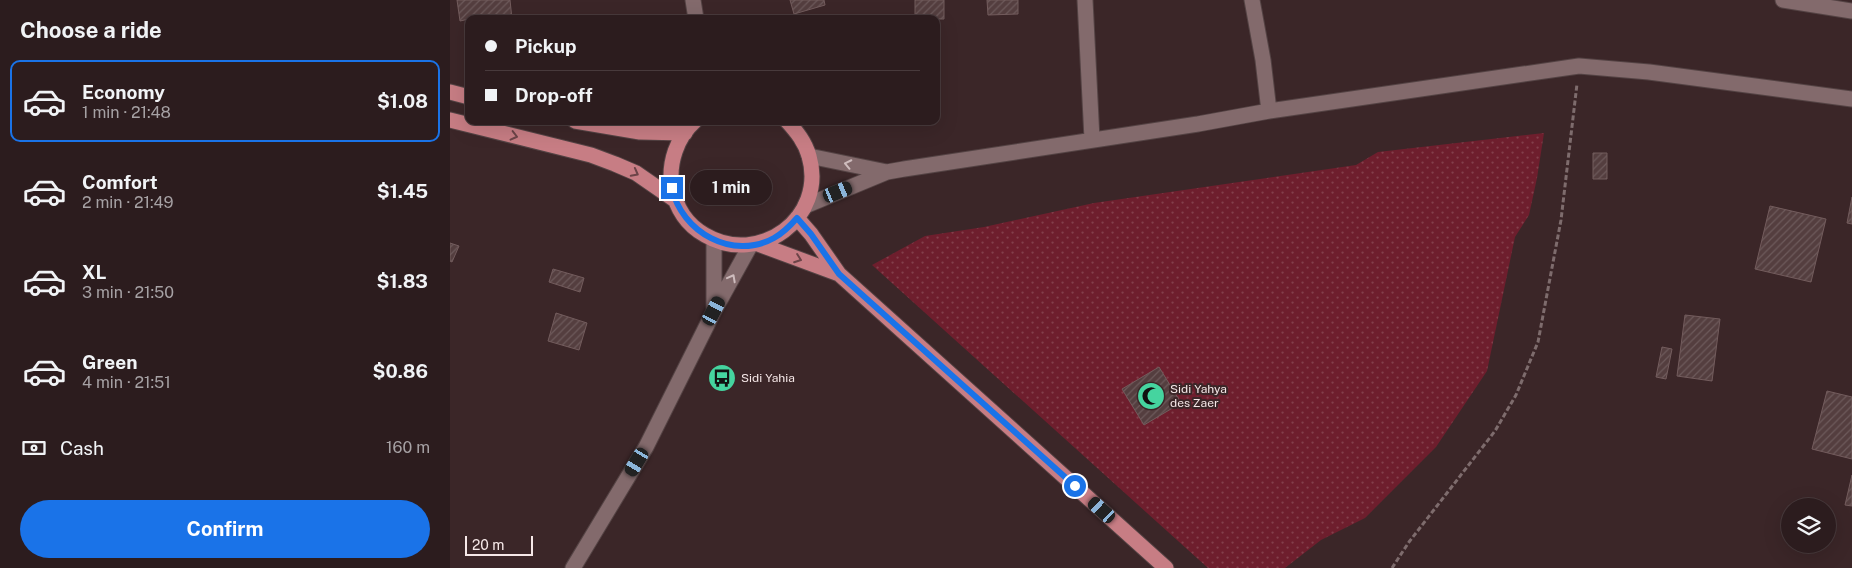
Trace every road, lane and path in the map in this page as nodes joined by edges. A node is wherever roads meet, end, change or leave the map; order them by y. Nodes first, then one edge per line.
1 (692, 0) edge
2 (1085, 0) edge
3 (1252, 0) edge
4 (1782, 0) edge
5 (1852, 11) edge
6 (695, 15) edge
7 (1579, 66) junction
8 (450, 92) edge
9 (465, 96) edge
10 (1852, 99) edge
11 (1269, 111) junction
12 (450, 120) edge
13 (465, 124) edge
14 (470, 125) edge
15 (599, 125) edge
16 (686, 125) edge
17 (691, 125) edge
18 (790, 125) edge
19 (1092, 139) junction
20 (809, 156) junction
21 (887, 172) junction
22 (675, 200) junction
23 (801, 212) junction
24 (714, 241) junction
25 (754, 245) junction
26 (839, 274) junction
27 (714, 311) junction
28 (573, 568) edge
29 (1166, 568) edge
30 (1392, 568) edge

1 - 6 street
2 - 19 street
3 - 11 street
4 - 5 street
7 - 10 street
7 - 11 street
7 - 30 path
8 - 9 main road
11 - 19 street
12 -> 13 main road
14 -> 22 main road
15 - 16 main road
17 - 22 main road
18 - 20 main road
19 - 21 street
21 -> 20 street
20 - 23 main road
21 - 23 street
22 - 24 main road
23 - 25 main road
23 - 26 main road
24 - 25 main road
24 - 27 street
25 -> 26 main road
27 -> 25 street
26 - 29 main road
27 - 28 street

